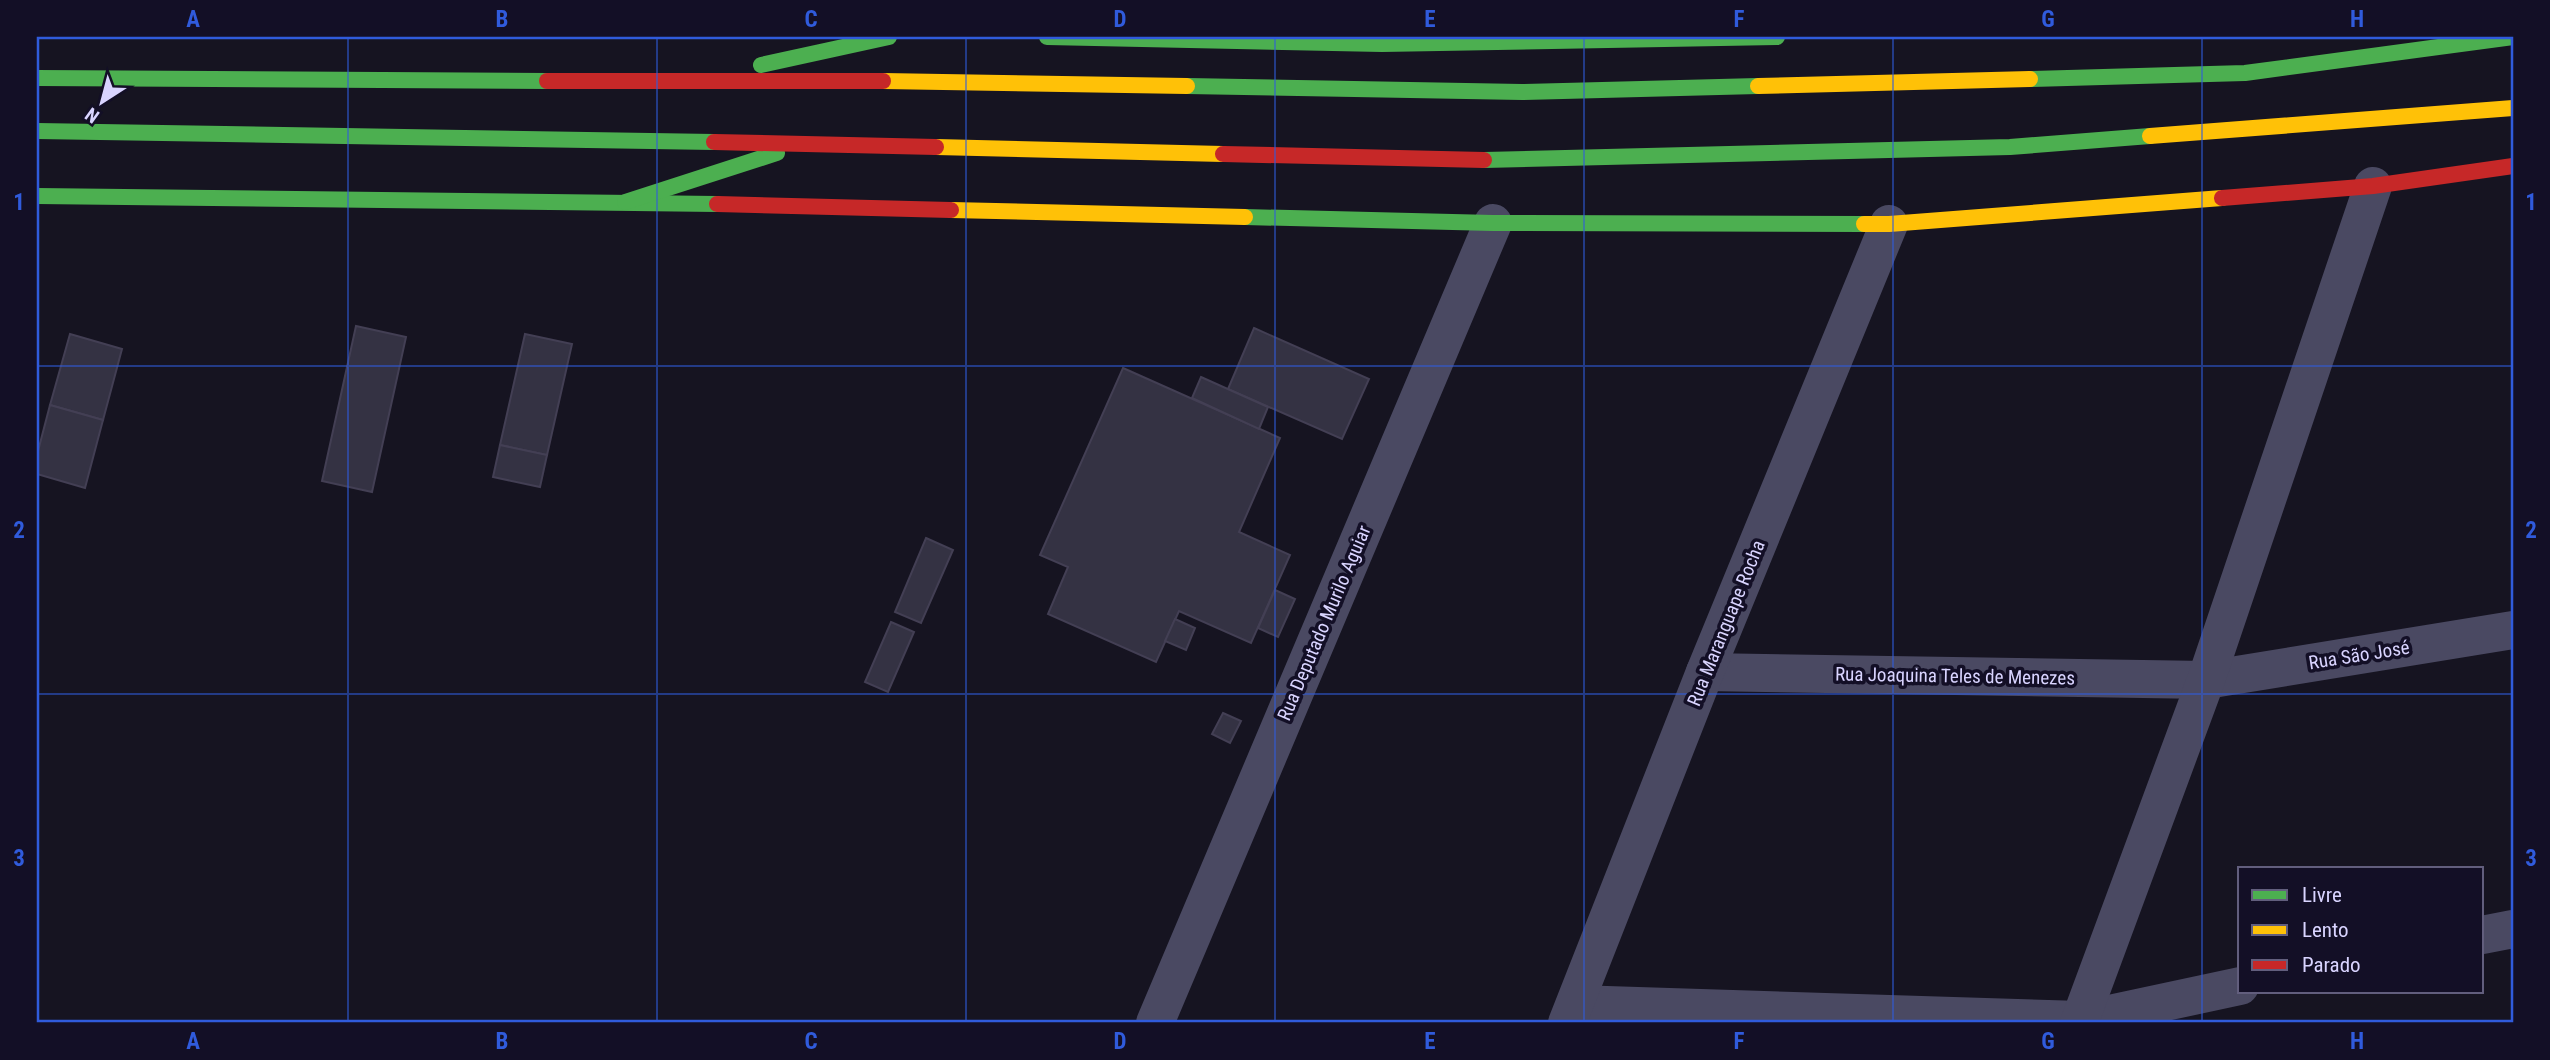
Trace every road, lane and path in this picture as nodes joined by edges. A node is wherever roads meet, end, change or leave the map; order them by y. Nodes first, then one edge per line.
1 (889, 37) edge
2 (1047, 37) edge
3 (1777, 37) edge
4 (2513, 37) edge
5 (1384, 41) edge
6 (37, 78) edge
7 (692, 81) junction
8 (2513, 108) edge
9 (37, 131) edge
10 (805, 144) junction
11 (2513, 166) edge
12 (2373, 186) junction
13 (37, 196) edge
14 (625, 202) junction
15 (1493, 223) junction
16 (1889, 223) junction
17 (2513, 630) edge
18 (1705, 672) junction
19 (2206, 680) junction
20 (2513, 929) edge
21 (2484, 935) edge
22 (2238, 986) edge
23 (1571, 1014) edge
24 (2080, 1021) edge
25 (1155, 1023) edge

1 - 7 main road
2 - 5 main road
3 - 5 main road
4 - 7 main road
6 - 7 main road
8 - 10 main road
9 - 10 main road
10 - 14 main road
11 - 12 main road
12 - 16 main road
12 - 19 street
13 - 14 main road
14 - 15 main road
15 - 16 main road
15 - 25 street, Rua Deputado Murilo Aguiar
16 - 18 street, Rua Maranguape Rocha
17 - 19 street, Rua São José
18 - 19 street, Rua Joaquina Teles de Menezes
18 - 23 street, Rua Maranguape Rocha
19 - 24 street
20 - 21 street
22 - 24 street
23 - 24 street

